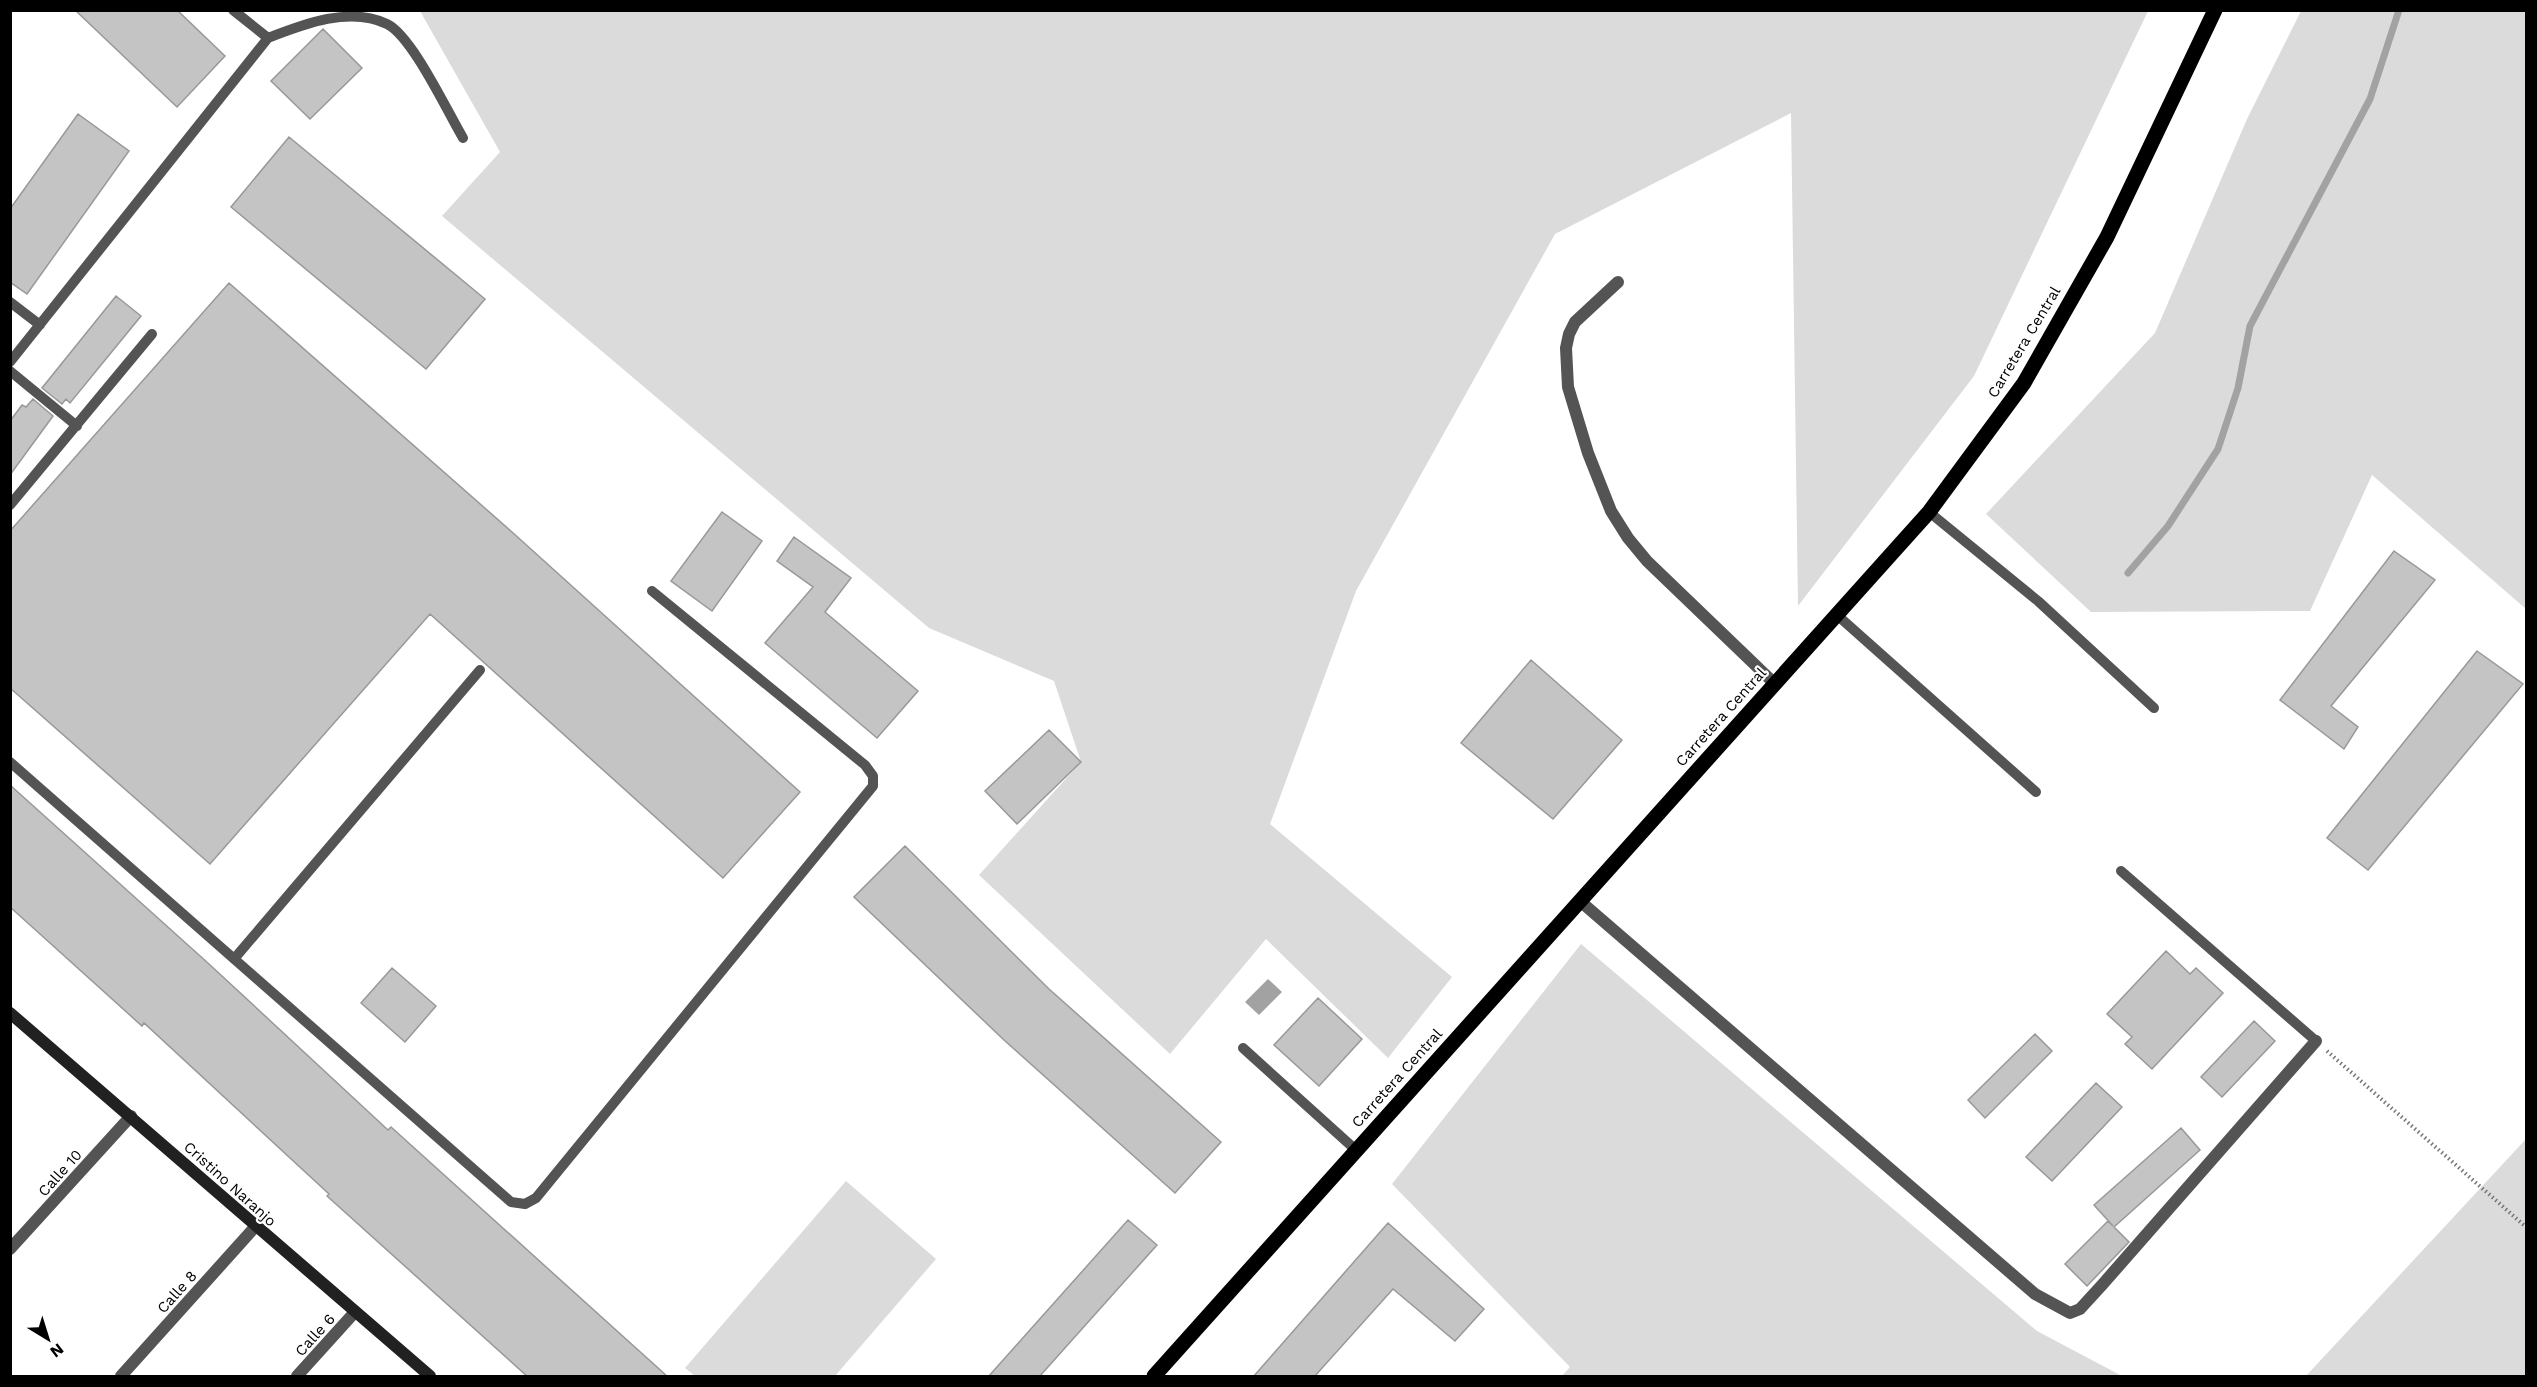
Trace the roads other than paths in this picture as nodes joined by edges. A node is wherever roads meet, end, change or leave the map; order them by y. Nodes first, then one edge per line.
1 (233, 10) edge
2 (2215, 10) edge
3 (268, 38) junction
4 (463, 138) dead end
5 (1618, 282) dead end
6 (10, 302) edge
7 (40, 325) junction
8 (152, 334) dead end
9 (10, 362) edge
10 (10, 371) edge
11 (77, 426) junction
12 (10, 505) edge
13 (1929, 512) junction
14 (652, 591) dead end
15 (1837, 615) junction
16 (480, 670) dead end
17 (1775, 684) junction
18 (2154, 708) dead end
19 (10, 762) edge
20 (2036, 792) dead end
21 (2121, 871) dead end
22 (1580, 901) junction
23 (234, 959) junction
24 (10, 1013) edge
25 (2316, 1041) joint
26 (1243, 1048) dead end
27 (131, 1116) junction
28 (1357, 1151) junction
29 (255, 1227) junction
30 (10, 1249) edge
31 (354, 1313) junction
32 (121, 1377) edge
33 (297, 1377) edge
34 (430, 1377) edge
35 (1154, 1377) edge

1 - 3 lane
2 - 13 main road, Carretera Central
3 - 4 lane
3 - 7 lane
5 - 17 street
6 - 7 lane
7 - 9 lane
8 - 11 lane
10 - 11 lane
11 - 12 lane
13 - 15 main road, Carretera Central
13 - 18 lane
14 - 23 lane
15 - 17 main road, Carretera Central
15 - 20 lane
16 - 23 lane
17 - 22 main road, Carretera Central
19 - 23 lane
21 - 25 lane
22 - 25 street
22 - 28 main road, Carretera Central
24 - 27 street, Cristino Naranjo
26 - 28 lane
27 - 29 street, Cristino Naranjo
27 - 30 street, Calle 10
28 - 35 main road, Carretera Central
29 - 31 street, Cristino Naranjo
29 - 32 street, Calle 8
31 - 33 street, Calle 6
31 - 34 street, Cristino Naranjo

